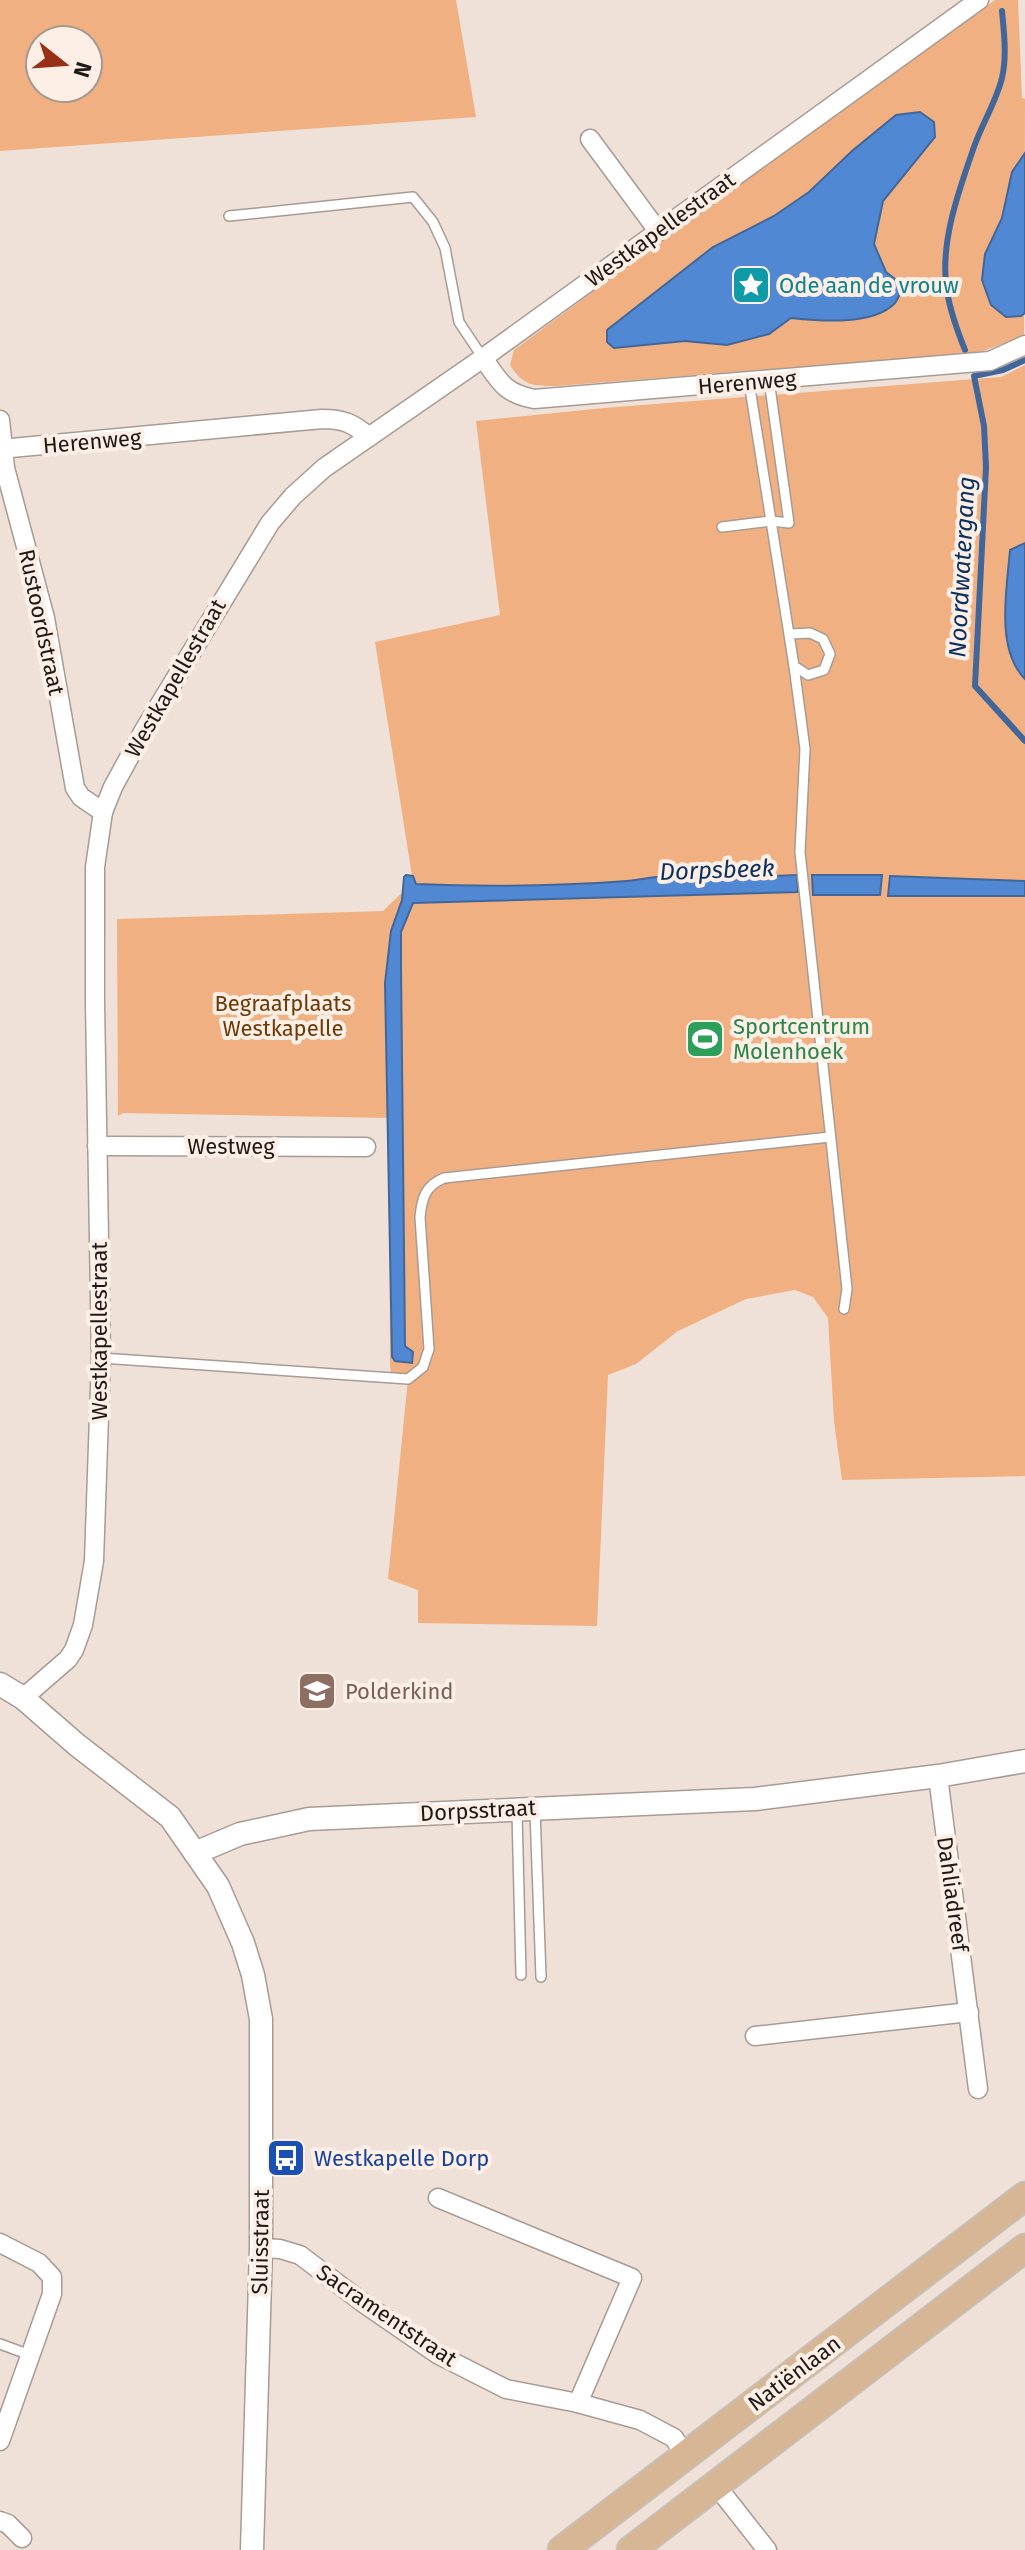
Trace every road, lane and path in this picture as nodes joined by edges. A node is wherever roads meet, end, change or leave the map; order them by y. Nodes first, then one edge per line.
1 (979, 0) edge
2 (590, 139) dead end
3 (229, 216) dead end
4 (658, 231) junction
5 (1025, 345) edge
6 (483, 358) junction
7 (769, 380) junction
8 (749, 382) junction
9 (0, 420) edge
10 (369, 437) junction
11 (2, 449) edge
12 (771, 521) junction
13 (722, 527) dead end
14 (790, 634) junction
15 (794, 666) junction
16 (103, 812) junction
17 (830, 1137) junction
18 (97, 1146) junction
19 (366, 1147) dead end
20 (844, 1309) dead end
21 (101, 1358) junction
22 (0, 1684) edge
23 (23, 1698) junction
24 (1025, 1761) edge
25 (938, 1776) junction
26 (526, 1808) junction
27 (195, 1853) junction
28 (521, 1975) dead end
29 (541, 1977) dead end
30 (969, 2012) junction
31 (755, 2036) dead end
32 (978, 2089) dead end
33 (1025, 2196) edge
34 (438, 2198) dead end
35 (0, 2243) edge
36 (261, 2248) junction
37 (1025, 2248) edge
38 (0, 2344) edge
39 (30, 2355) junction
40 (578, 2403) junction
41 (0, 2441) edge
42 (685, 2456) junction
43 (715, 2484) junction
44 (0, 2521) edge
45 (22, 2538) dead end
46 (252, 2550) edge
47 (562, 2550) edge
48 (631, 2550) edge
49 (767, 2550) edge

1 - 4 street, Westkapellestraat
2 - 4 street
3 - 6 lane
4 - 6 street, Westkapellestraat
5 - 7 street, Herenweg
6 - 8 street, Herenweg
6 - 10 street, Westkapellestraat
7 - 8 street, Herenweg
7 - 12 lane
8 - 12 lane
9 - 11 street, Rustoordstraat
10 - 11 street, Herenweg
10 - 16 street, Westkapellestraat
11 - 16 street, Rustoordstraat
12 - 13 lane
12 - 14 lane
14 - 15 lane
14 - 15 lane
15 - 17 lane
16 - 18 street, Westkapellestraat
17 - 20 lane
17 - 21 lane
18 - 19 street, Westweg
18 - 21 street, Westkapellestraat
21 - 23 street, Westkapellestraat
22 - 23 street
23 - 27 street
24 - 25 street, Dorpsstraat
25 - 26 street, Dorpsstraat
25 - 30 street, Dahliadreef
26 - 27 street, Dorpsstraat
26 - 28 lane
26 - 29 lane
27 - 36 street, Sluisstraat
30 - 31 street
30 - 32 street, Dahliadreef
33 - 42 main road, Natiënlaan
34 - 40 street
35 - 39 street
36 - 40 street, Sacramentstraat
36 - 46 street, Sluisstraat
37 - 43 main road, Natiënlaan
38 - 39 lane
39 - 41 street
40 - 42 street, Sacramentstraat
42 - 47 main road, Natiënlaan
43 - 48 main road, Natiënlaan
43 - 49 street
44 - 45 street

